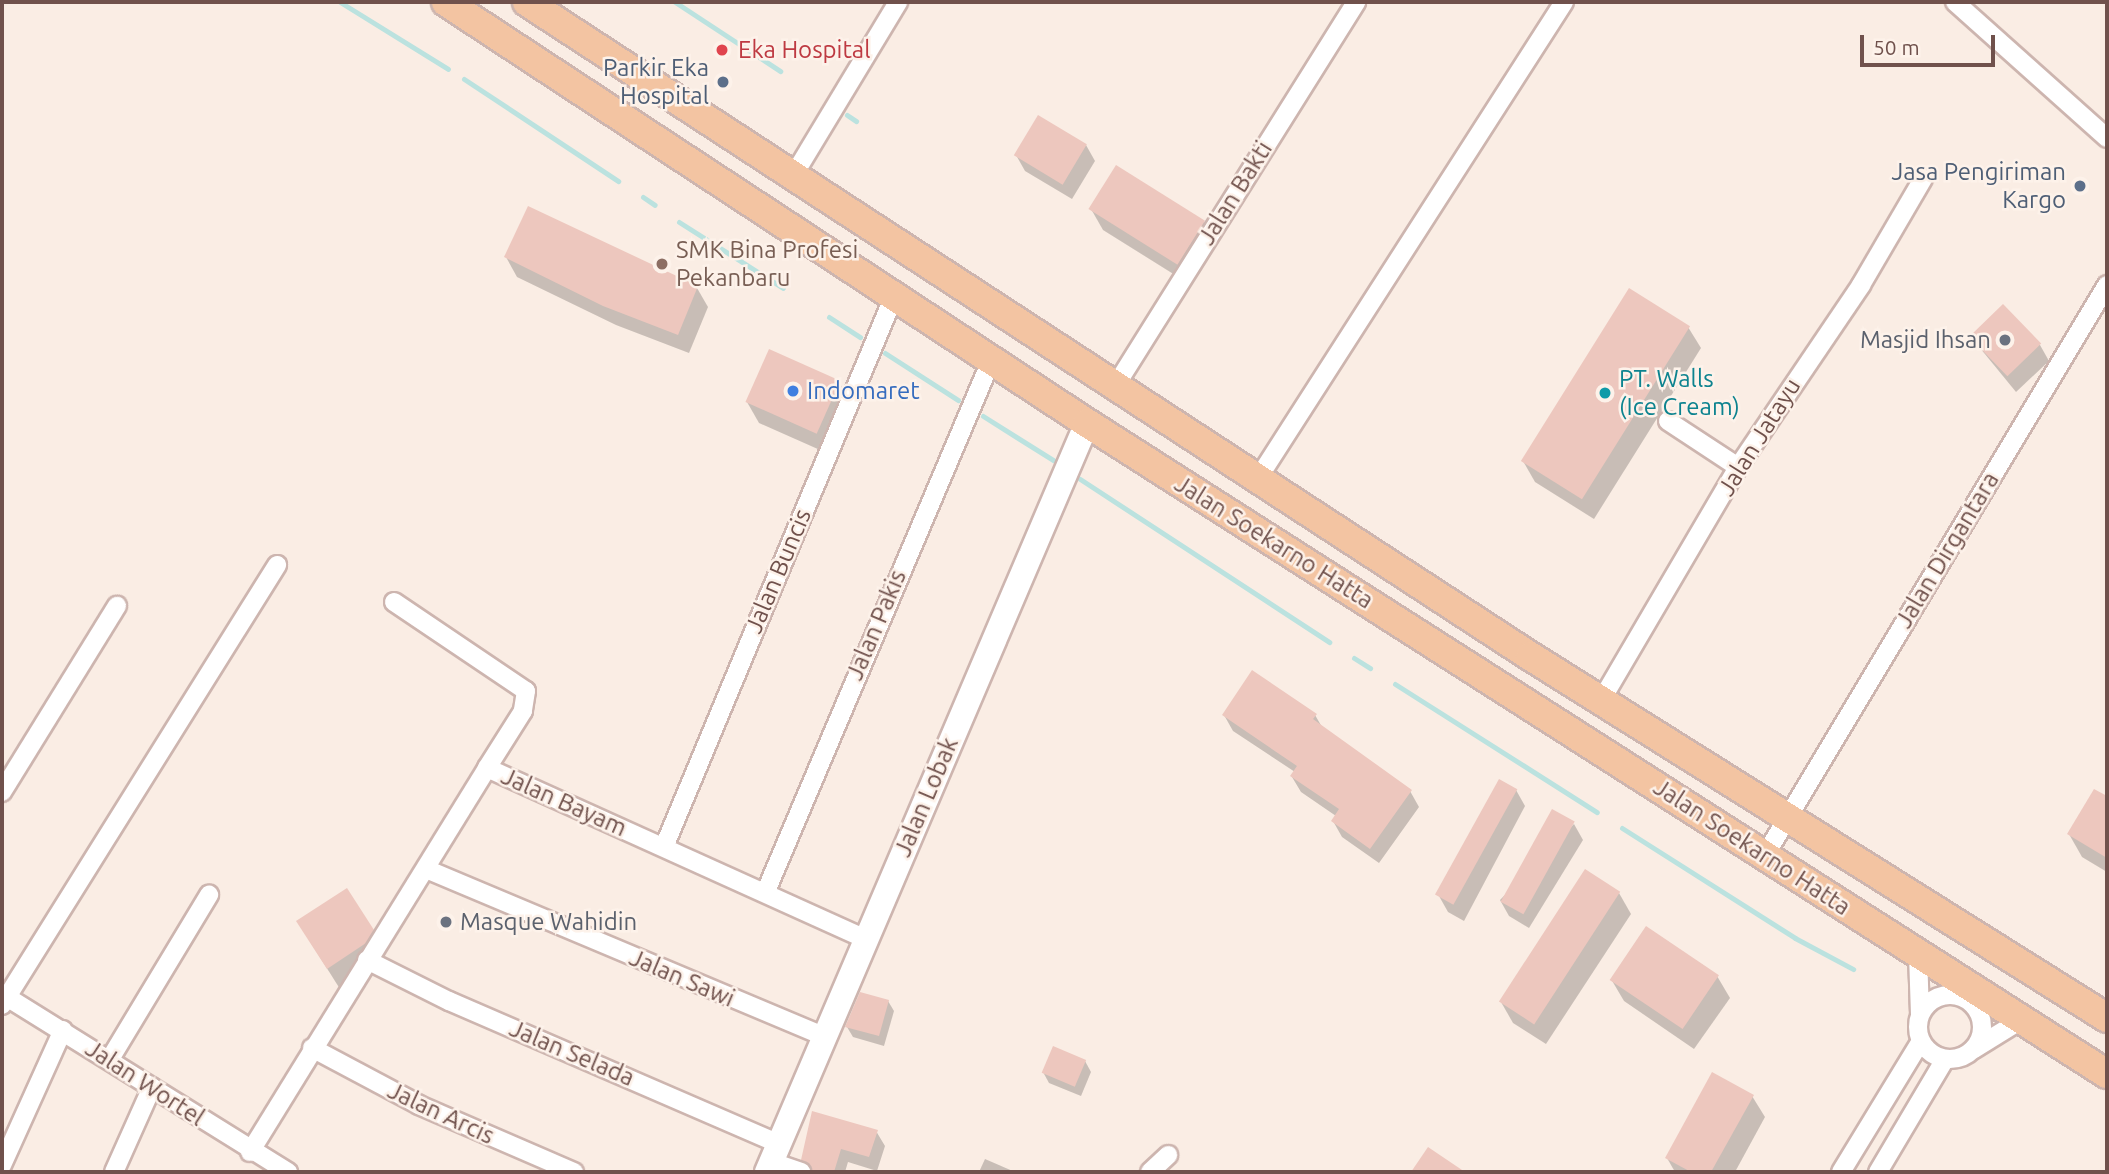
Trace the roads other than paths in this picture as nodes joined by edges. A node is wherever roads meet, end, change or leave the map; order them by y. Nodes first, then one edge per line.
1 (446, 2) edge
2 (527, 2) edge
3 (898, 2) edge
4 (1356, 2) edge
5 (1564, 2) edge
6 (1955, 2) edge
7 (2107, 138) edge
8 (795, 173) junction
9 (1923, 179) dead end
10 (2107, 285) edge
11 (894, 296) junction
12 (992, 361) junction
13 (1116, 385) junction
14 (1668, 421) dead end
15 (1087, 423) junction
16 (1738, 467) junction
17 (1257, 480) junction
18 (277, 565) dead end
19 (394, 602) dead end
20 (117, 606) dead end
21 (1602, 699) junction
22 (487, 768) junction
23 (2, 792) edge
24 (1788, 817) junction
25 (664, 847) junction
26 (1764, 857) junction
27 (426, 869) junction
28 (766, 891) junction
29 (209, 895) dead end
30 (865, 939) junction
31 (1918, 954) junction
32 (367, 960) junction
33 (3, 998) edge
34 (1920, 1014) junction
35 (2107, 1018) edge
36 (2021, 1020) junction
37 (62, 1030) junction
38 (823, 1037) junction
39 (1921, 1041) junction
40 (312, 1048) junction
41 (1974, 1049) junction
42 (110, 1059) junction
43 (1945, 1059) junction
44 (2107, 1074) edge
45 (152, 1087) junction
46 (250, 1153) junction
47 (1168, 1155) dead end
48 (772, 1159) edge
49 (2, 1166) edge
50 (114, 1172) edge
51 (288, 1172) edge
52 (574, 1172) edge
53 (802, 1172) edge
54 (1150, 1172) edge
55 (1841, 1172) edge
56 (1878, 1172) edge

1 - 11 main road, Jalan Soekarno Hatta
2 - 8 main road, Jalan Soekarno Hatta
3 - 8 street
4 - 13 street, Jalan Bakti
5 - 17 street
6 - 7 street
8 - 13 main road, Jalan Soekarno Hatta
9 - 16 street, Jalan Jatayu
10 - 24 street, Jalan Dirgantara
11 - 12 main road, Jalan Soekarno Hatta
11 - 25 street, Jalan Buncis
12 - 15 main road, Jalan Soekarno Hatta
12 - 28 street, Jalan Pakis
13 - 17 main road, Jalan Soekarno Hatta
14 - 16 street
15 - 26 main road, Jalan Soekarno Hatta
15 - 30 main road, Jalan Lobak
16 - 21 street, Jalan Jatayu
17 - 21 main road, Jalan Soekarno Hatta
18 - 33 street
19 - 22 street, Jalan Bayam
20 - 23 street
21 - 24 main road, Jalan Soekarno Hatta
22 - 25 street, Jalan Bayam
22 - 27 street
24 - 26 street, Jalan Dirgantara
24 - 35 main road, Jalan Soekarno Hatta
25 - 28 street, Jalan Bayam
26 - 31 main road, Jalan Soekarno Hatta
27 - 32 street
27 - 38 street, Jalan Sawi
28 - 30 street, Jalan Bayam
29 - 42 street
30 - 38 main road, Jalan Lobak
31 - 34 street
31 - 36 main road, Jalan Soekarno Hatta
32 - 40 street
32 - 48 street, Jalan Selada
33 - 37 street, Jalan Wortel
34 - 39 street
34 - 41 street
36 - 41 street
36 - 44 main road, Jalan Soekarno Hatta
37 - 42 street, Jalan Wortel
37 - 49 street
38 - 48 main road, Jalan Lobak
39 - 43 street
39 - 55 street
40 - 46 street
40 - 52 street, Jalan Arcis
41 - 43 street
42 - 45 street, Jalan Wortel
43 - 56 street
45 - 46 street, Jalan Wortel
45 - 50 street
46 - 51 street, Jalan Wortel
47 - 54 street
48 - 53 street, Jalan Selada

